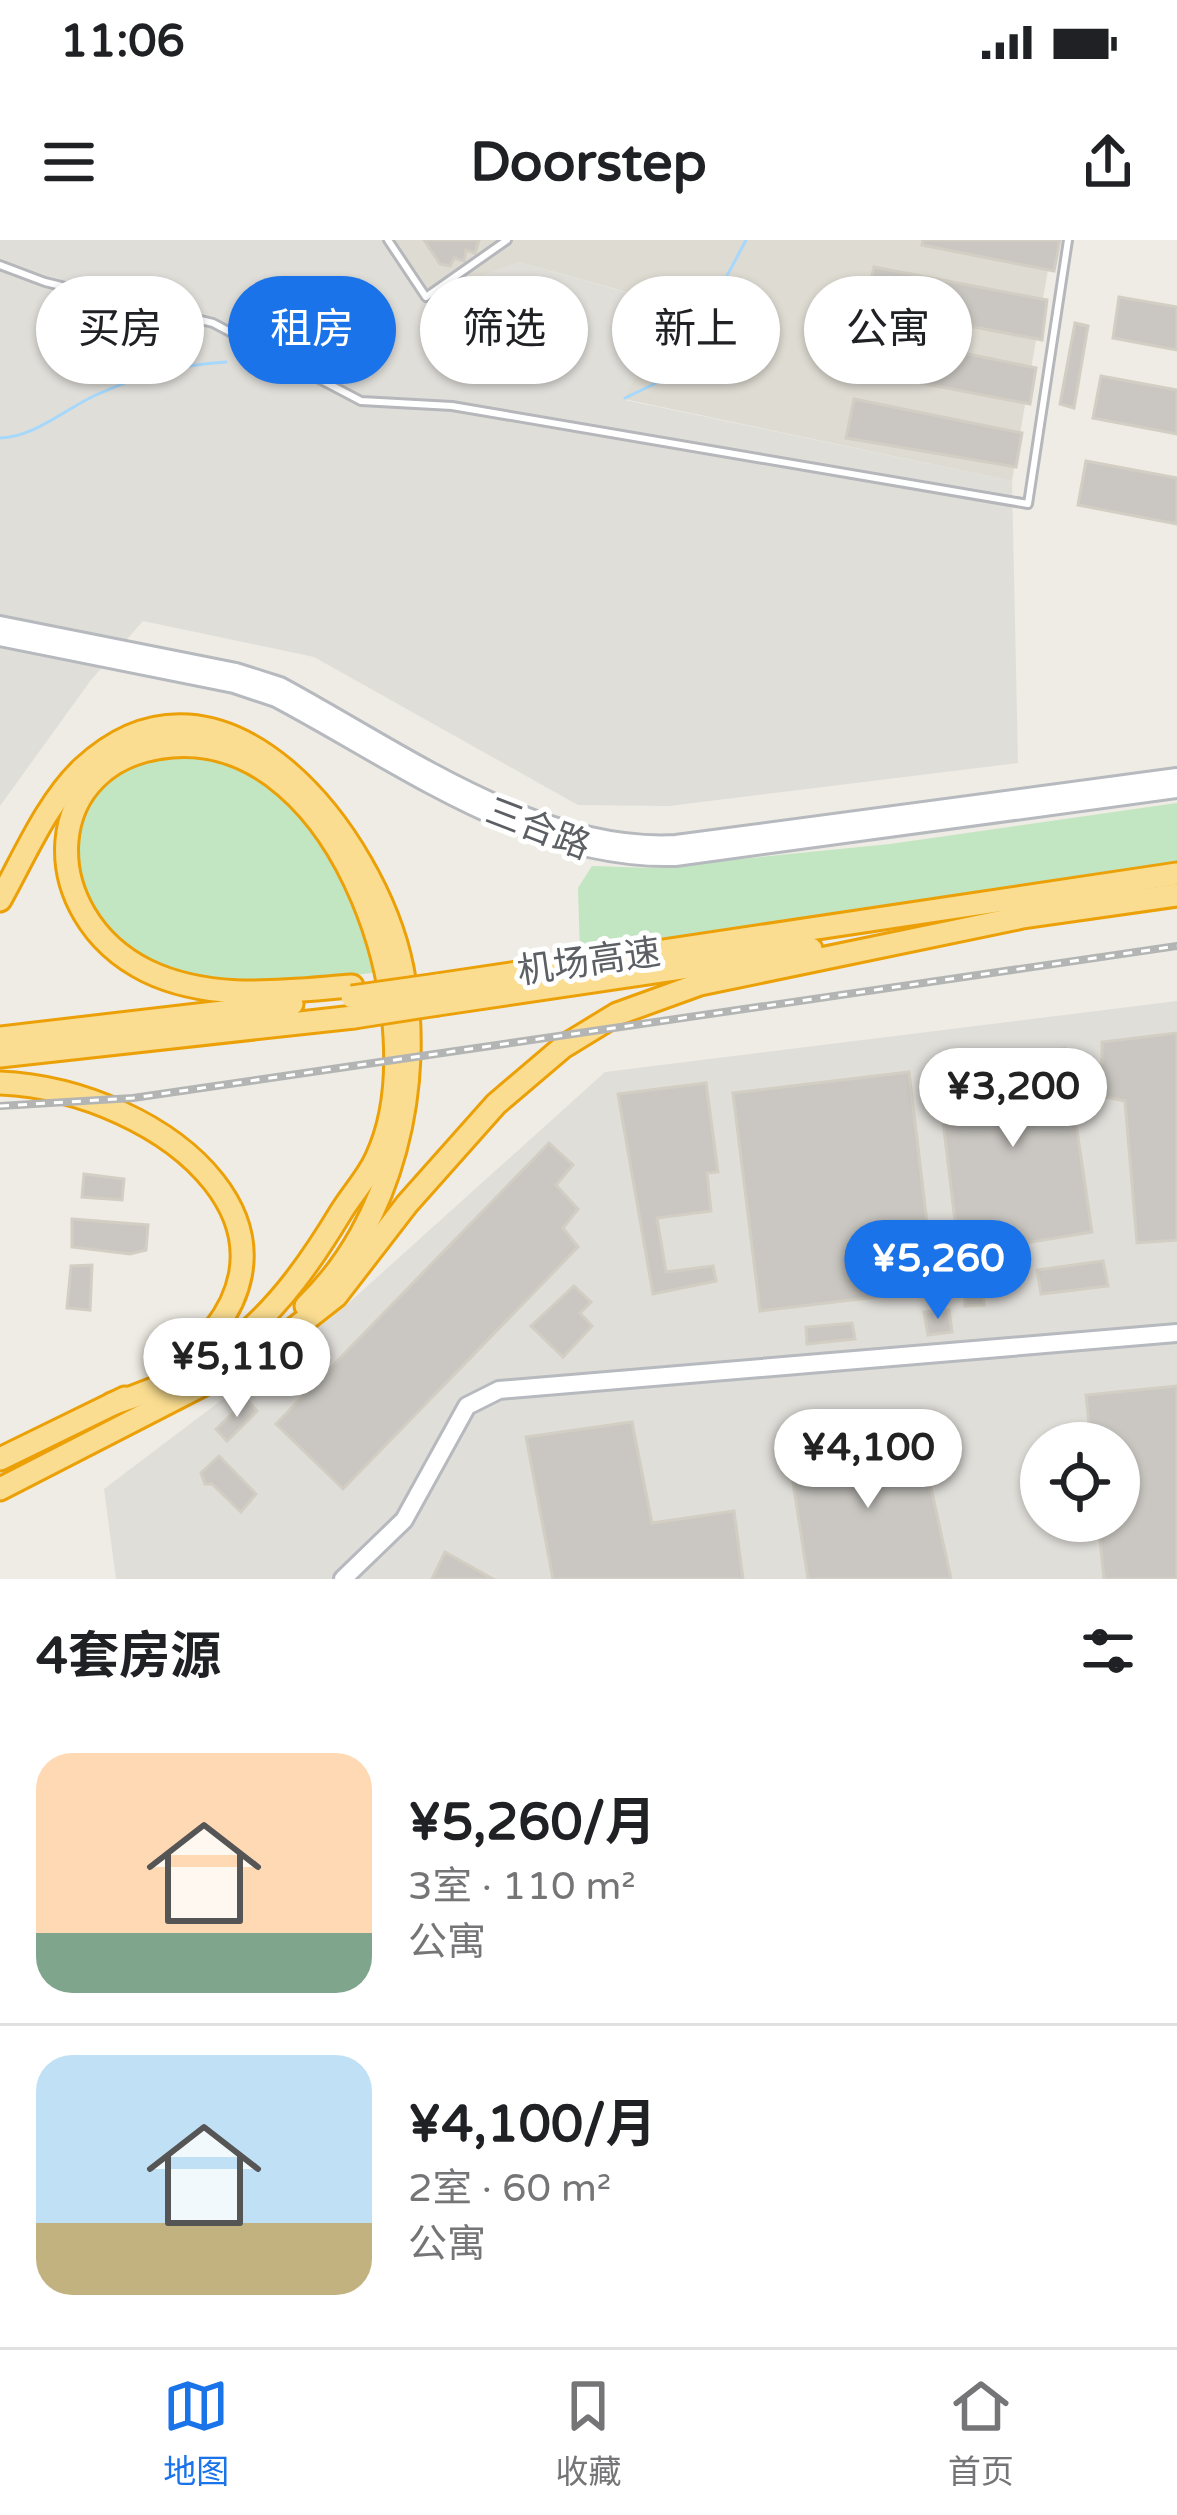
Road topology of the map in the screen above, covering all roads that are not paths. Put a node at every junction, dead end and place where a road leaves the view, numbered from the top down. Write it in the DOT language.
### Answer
graph roads {
  1 [pos="388,240"];
  2 [pos="507,240"];
  3 [pos="1068,240"];
  4 [pos="0,265"];
  5 [pos="0,625"];
  6 [pos="0,638"];
  7 [pos="1177,777"];
  8 [pos="1177,789"];
  9 [pos="1177,874"];
  10 [pos="1177,895"];
  11 [pos="0,900"];
  12 [pos="1018,918"];
  13 [pos="437,995"];
  14 [pos="353,1000"];
  15 [pos="0,1038"];
  16 [pos="0,1056"];
  17 [pos="0,1083"];
  18 [pos="1177,1334"];
  19 [pos="249,1360"];
  20 [pos="112,1404"];
  21 [pos="0,1459"];
  22 [pos="0,1489"];
  23 [pos="343,1579"];
  1 -- 2 [label="lane"];
  3 -- 4 [label="lane"];
  5 -- 7 [label="main road, 三合路"];
  6 -- 8 [label="main road, 三合路"];
  9 -- 13 [label="highway, 机场高速"];
  10 -- 12 [label="highway, 机场高速"];
  11 -- 19 [label="highway"];
  12 -- 13 [label="highway, 机场高速"];
  12 -- 19 [label="highway"];
  13 -- 14 [label="highway, 机场高速, bridge"];
  14 -- 15 [label="highway, 机场高速"];
  14 -- 16 [label="highway, 机场高速"];
  14 -- 20 [label="highway"];
  17 -- 20 [label="highway"];
  18 -- 23 [label="main road"];
  19 -- 22 [label="highway"];
  20 -- 21 [label="highway"];
}
